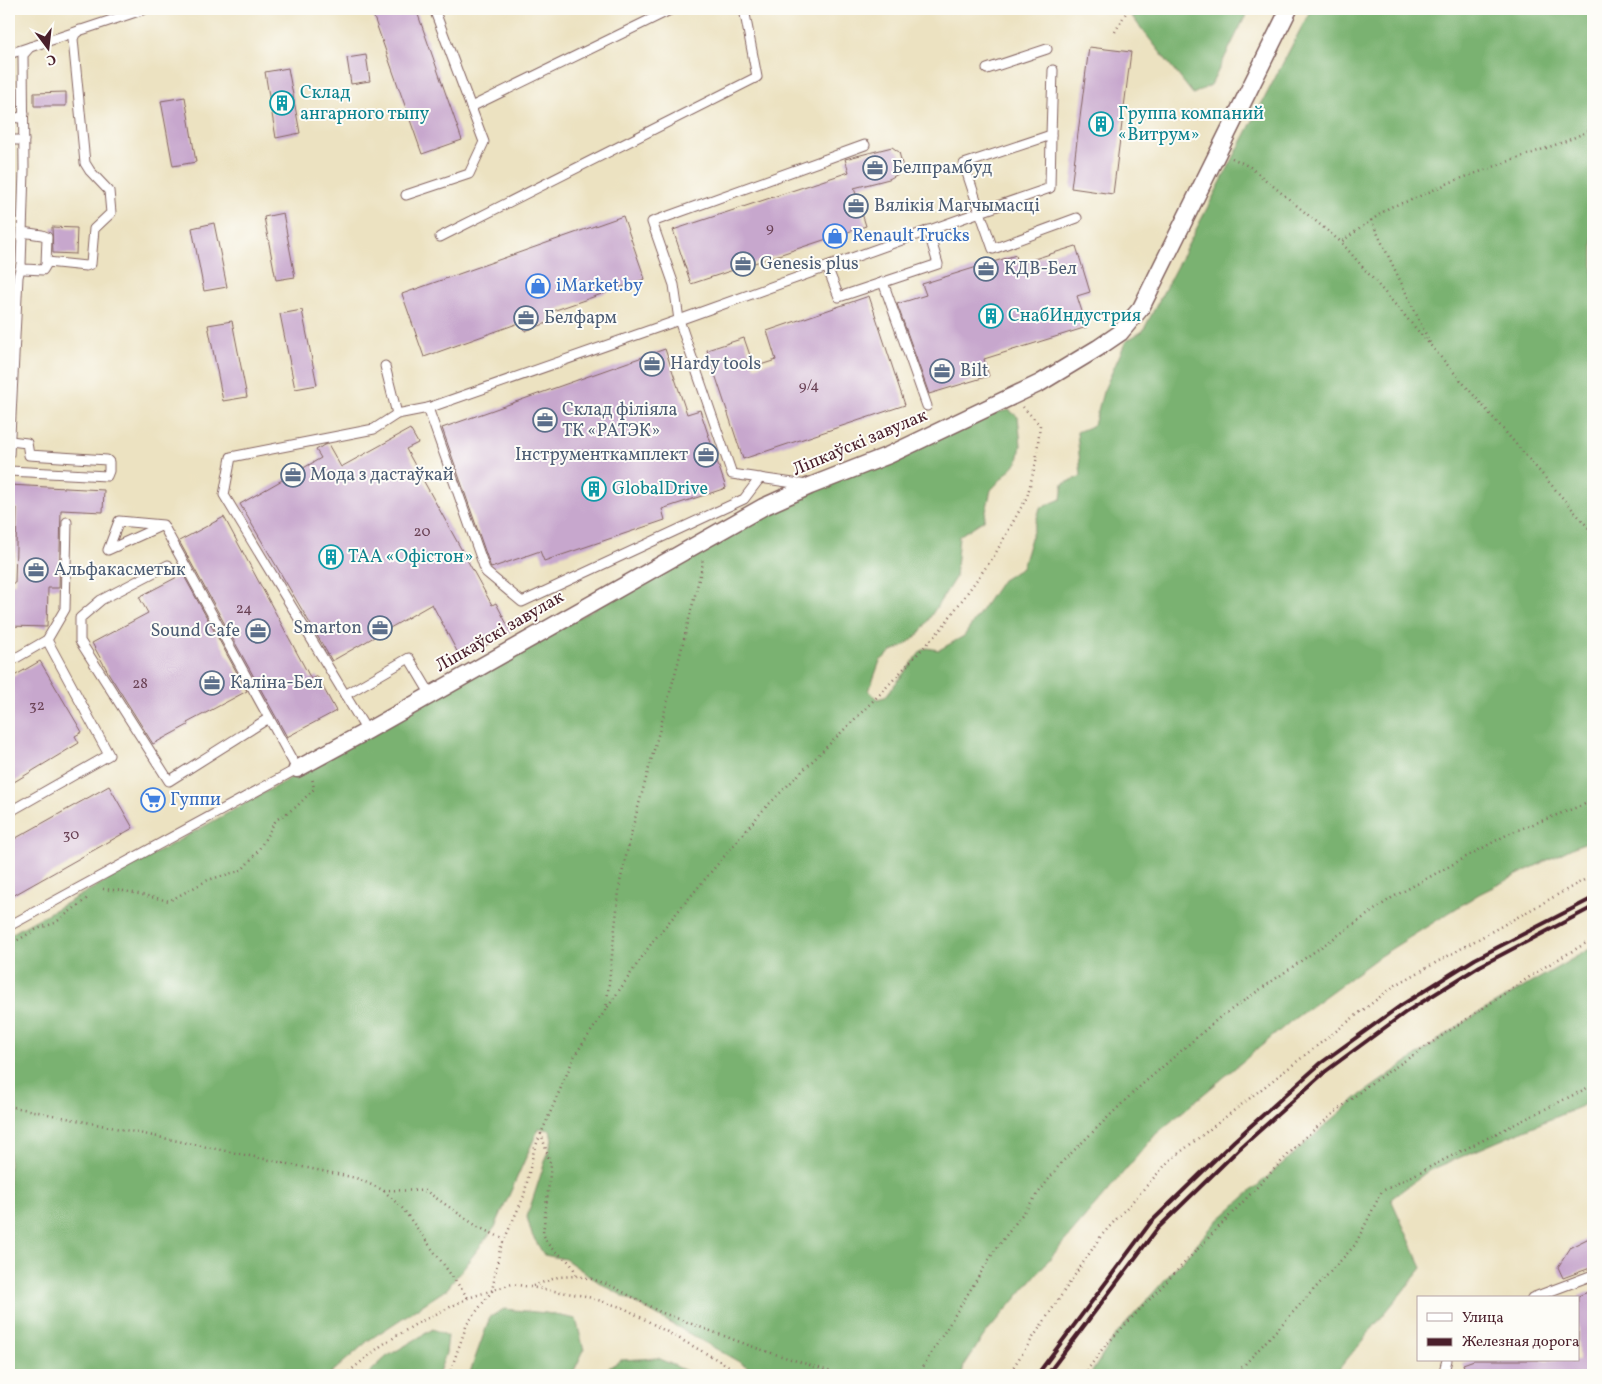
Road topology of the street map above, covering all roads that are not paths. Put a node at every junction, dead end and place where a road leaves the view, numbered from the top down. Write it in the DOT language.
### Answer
graph roads {
  1 [pos="140,9"];
  2 [pos="434,9"];
  3 [pos="672,9"];
  4 [pos="744,9"];
  5 [pos="1289,9"];
  6 [pos="80,30"];
  7 [pos="30,47"];
  8 [pos="1047,49"];
  9 [pos="9,54"];
  10 [pos="987,69"];
  11 [pos="1053,70"];
  12 [pos="471,107"];
  13 [pos="24,114"];
  14 [pos="9,117"];
  15 [pos="1051,134"];
  16 [pos="9,140"];
  17 [pos="24,140"];
  18 [pos="865,145"];
  19 [pos="406,194"];
  20 [pos="980,212"];
  21 [pos="1077,218"];
  22 [pos="928,230"];
  23 [pos="22,232"];
  24 [pos="440,237"];
  25 [pos="46,262"];
  26 [pos="21,265"];
  27 [pos="827,267"];
  28 [pos="883,282"];
  29 [pos="679,320"];
  30 [pos="385,366"];
  31 [pos="926,406"];
  32 [pos="428,408"];
  33 [pos="397,414"];
  34 [pos="10,441"];
  35 [pos="9,455"];
  36 [pos="9,471"];
  37 [pos="760,478"];
  38 [pos="810,486"];
  39 [pos="67,522"];
  40 [pos="163,525"];
  41 [pos="168,565"];
  42 [pos="47,640"];
  43 [pos="9,662"];
  44 [pos="345,695"];
  45 [pos="431,695"];
  46 [pos="269,718"];
  47 [pos="367,731"];
  48 [pos="297,769"];
  49 [pos="9,812"];
  50 [pos="9,926"];
  51 [pos="1593,1275"];
  52 [pos="1537,1296"];
  53 [pos="1446,1362"];
  54 [pos="1443,1375"];
  1 -- 6 [label="lane"];
  2 -- 12 [label="lane"];
  3 -- 12 [label="lane"];
  4 -- 24 [label="lane"];
  5 -- 38 [label="street, Ліпкаўскі завулак"];
  6 -- 7 [label="lane"];
  6 -- 25 [label="lane"];
  7 -- 9 [label="lane"];
  7 -- 13 [label="lane"];
  8 -- 10 [label="lane"];
  11 -- 15 [label="lane"];
  12 -- 19 [label="lane"];
  13 -- 14 [label="lane"];
  13 -- 17 [label="lane"];
  15 -- 20 [label="lane"];
  15 -- 20 [label="lane"];
  16 -- 17 [label="lane"];
  17 -- 23 [label="lane"];
  18 -- 29 [label="lane"];
  20 -- 21 [label="lane"];
  20 -- 22 [label="lane"];
  22 -- 27 [label="lane"];
  22 -- 28 [label="lane"];
  23 -- 25 [label="lane"];
  23 -- 26 [label="lane"];
  25 -- 26 [label="lane"];
  26 -- 34 [label="lane"];
  27 -- 28 [label="lane"];
  27 -- 29 [label="lane"];
  28 -- 31 [label="lane"];
  29 -- 32 [label="lane"];
  29 -- 37 [label="lane"];
  30 -- 33 [label="lane"];
  32 -- 33 [label="lane"];
  32 -- 37 [label="lane"];
  33 -- 44 [label="lane"];
  34 -- 35 [label="lane"];
  34 -- 36 [label="lane"];
  37 -- 38 [label="lane"];
  38 -- 45 [label="street, Ліпкаўскі завулак"];
  39 -- 42 [label="lane"];
  40 -- 40 [label="lane"];
  40 -- 46 [label="lane"];
  41 -- 46 [label="lane"];
  42 -- 43 [label="lane"];
  42 -- 49 [label="lane"];
  44 -- 45 [label="lane"];
  44 -- 47 [label="lane"];
  45 -- 47 [label="street, Ліпкаўскі завулак"];
  46 -- 48 [label="lane"];
  47 -- 48 [label="street, Ліпкаўскі завулак"];
  48 -- 50 [label="lane"];
  51 -- 52 [label="lane"];
  53 -- 54 [label="lane"];
}
